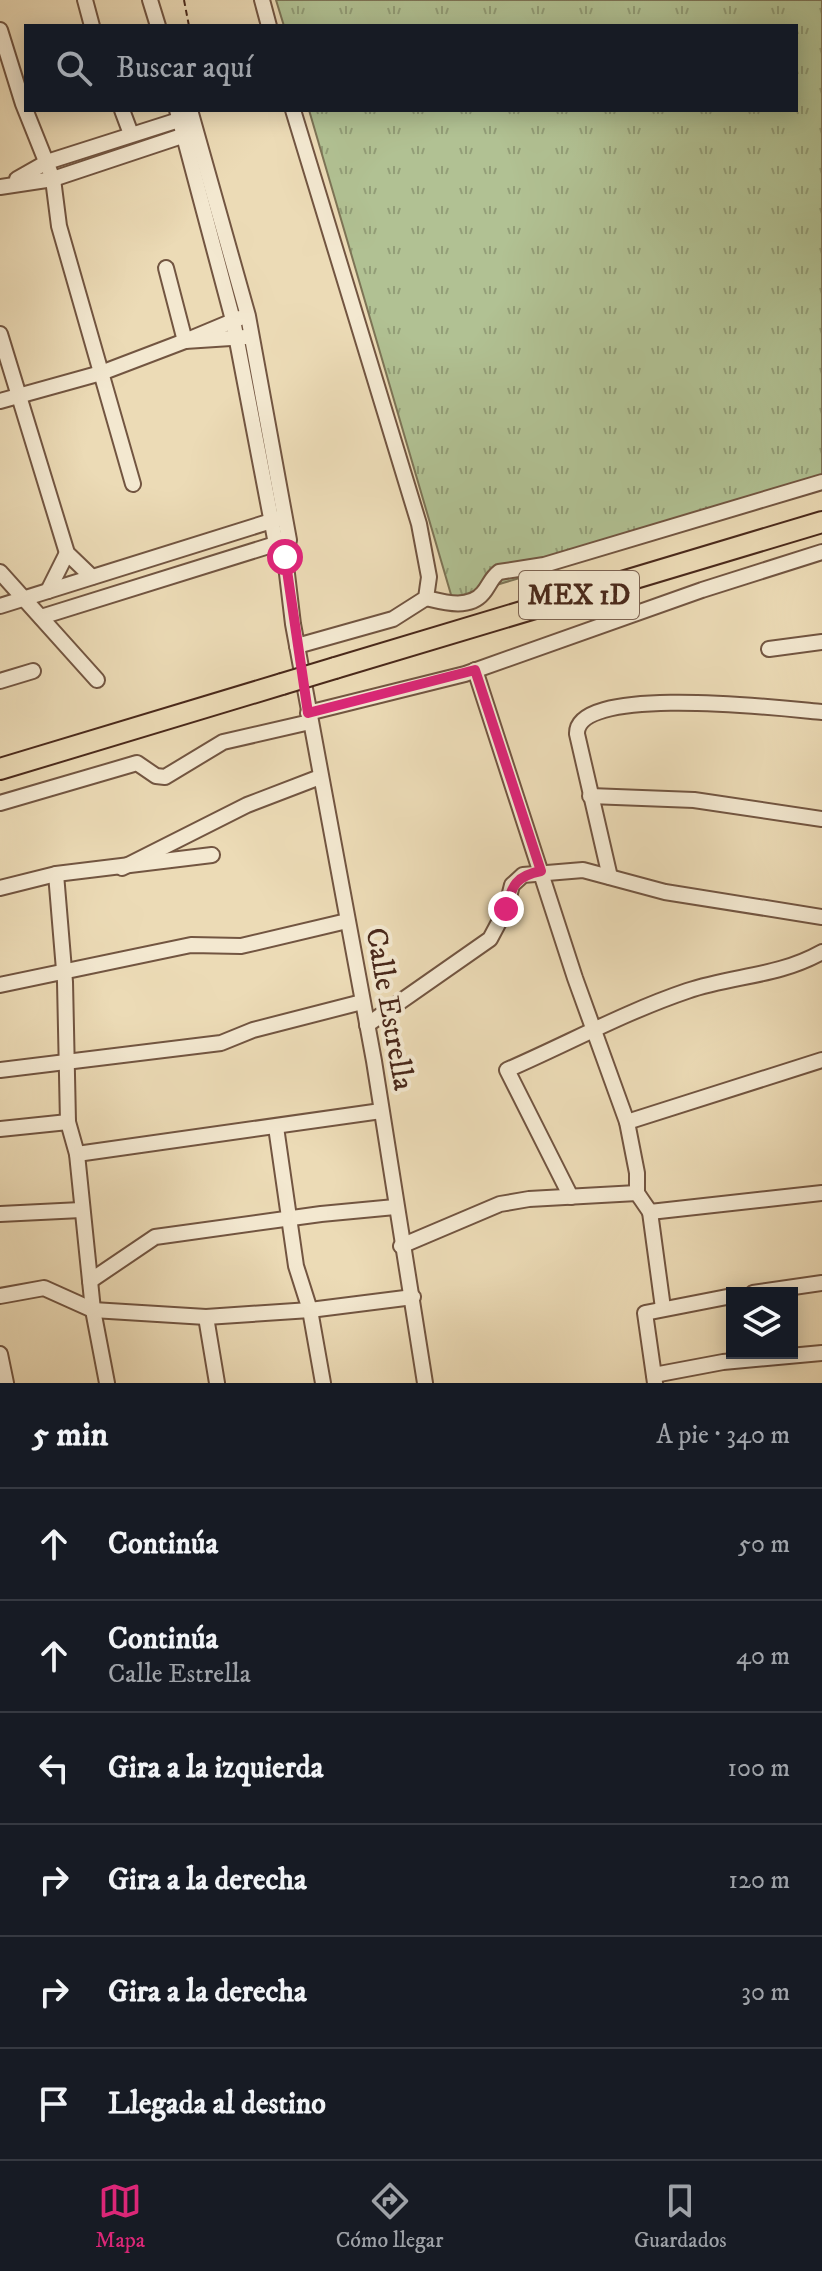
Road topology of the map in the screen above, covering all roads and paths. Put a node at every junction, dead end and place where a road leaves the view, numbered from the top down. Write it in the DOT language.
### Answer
graph roads {
  1 [pos="85,0"];
  2 [pos="150,0"];
  3 [pos="184,0"];
  4 [pos="262,0"];
  5 [pos="91,24"];
  6 [pos="157,24"];
  7 [pos="189,24"];
  8 [pos="268,24"];
  9 [pos="0,30"];
  10 [pos="24,106"];
  11 [pos="26,112"];
  12 [pos="123,112"];
  13 [pos="294,112"];
  14 [pos="184,114"];
  15 [pos="197,131"];
  16 [pos="131,134"];
  17 [pos="182,136"];
  18 [pos="47,162"];
  19 [pos="53,179"];
  20 [pos="6,184"];
  21 [pos="230,243"];
  22 [pos="215,247"];
  23 [pos="166,268"];
  24 [pos="248,316"];
  25 [pos="233,320"];
  26 [pos="0,334"];
  27 [pos="252,336"];
  28 [pos="237,339"];
  29 [pos="185,341"];
  30 [pos="101,373"];
  31 [pos="19,396"];
  32 [pos="0,401"];
  33 [pos="822,482"];
  34 [pos="133,484"];
  35 [pos="278,519"];
  36 [pos="822,522"];
  37 [pos="283,542"];
  38 [pos="822,552"];
  39 [pos="67,553"];
  40 [pos="0,572"];
  41 [pos="92,577"];
  42 [pos="48,591"];
  43 [pos="426,598"];
  44 [pos="22,599"];
  45 [pos="0,606"];
  46 [pos="41,617"];
  47 [pos="822,642"];
  48 [pos="297,646"];
  49 [pos="769,649"];
  50 [pos="475,670"];
  51 [pos="33,671"];
  52 [pos="97,680"];
  53 [pos="0,681"];
  54 [pos="822,712"];
  55 [pos="309,717"];
  56 [pos="0,769"];
  57 [pos="320,777"];
  58 [pos="590,796"];
  59 [pos="0,803"];
  60 [pos="822,819"];
  61 [pos="212,855"];
  62 [pos="122,868"];
  63 [pos="541,871"];
  64 [pos="56,874"];
  65 [pos="610,877"];
  66 [pos="0,888"];
  67 [pos="822,917"];
  68 [pos="347,921"];
  69 [pos="822,952"];
  70 [pos="63,970"];
  71 [pos="0,985"];
  72 [pos="362,1002"];
  73 [pos="367,1025"];
  74 [pos="593,1030"];
  75 [pos="68,1060"];
  76 [pos="822,1060"];
  77 [pos="0,1070"];
  78 [pos="381,1111"];
  79 [pos="68,1122"];
  80 [pos="627,1122"];
  81 [pos="276,1127"];
  82 [pos="0,1129"];
  83 [pos="77,1154"];
  84 [pos="637,1193"];
  85 [pos="822,1193"];
  86 [pos="571,1197"];
  87 [pos="395,1207"];
  88 [pos="81,1210"];
  89 [pos="650,1212"];
  90 [pos="0,1214"];
  91 [pos="290,1218"];
  92 [pos="401,1246"];
  93 [pos="90,1281"];
  94 [pos="822,1283"];
  95 [pos="794,1287"];
  96 [pos="0,1296"];
  97 [pos="413,1297"];
  98 [pos="726,1297"];
  99 [pos="663,1308"];
  100 [pos="93,1310"];
  101 [pos="310,1310"];
  102 [pos="206,1317"];
  103 [pos="822,1353"];
  104 [pos="0,1354"];
  105 [pos="655,1379"];
  106 [pos="6,1383"];
  107 [pos="107,1383"];
  108 [pos="217,1383"];
  109 [pos="323,1383"];
  110 [pos="425,1383"];
  1 -- 5 [label="street"];
  2 -- 6 [label="street"];
  3 -- 7 [label="path"];
  4 -- 8 [label="street"];
  9 -- 10 [label="street"];
  11 -- 18 [label="street"];
  12 -- 16 [label="street"];
  13 -- 43 [label="street"];
  14 -- 15 [label="street"];
  14 -- 16 [label="street"];
  14 -- 17 [label="street"];
  15 -- 17 [label="street"];
  15 -- 21 [label="street"];
  16 -- 18 [label="street"];
  17 -- 19 [label="street"];
  17 -- 22 [label="street"];
  18 -- 19 [label="street"];
  18 -- 20 [label="street"];
  19 -- 20 [label="street"];
  19 -- 30 [label="street"];
  21 -- 22 [label="street"];
  21 -- 24 [label="street"];
  22 -- 25 [label="street"];
  23 -- 29 [label="street"];
  24 -- 25 [label="street"];
  24 -- 27 [label="street"];
  25 -- 28 [label="street"];
  25 -- 29 [label="street"];
  26 -- 31 [label="street"];
  27 -- 28 [label="street"];
  27 -- 35 [label="street"];
  28 -- 29 [label="street"];
  28 -- 35 [label="street"];
  29 -- 30 [label="street"];
  30 -- 31 [label="street"];
  30 -- 34 [label="street"];
  31 -- 32 [label="street"];
  31 -- 39 [label="street"];
  33 -- 43 [label="street"];
  35 -- 37 [label="street"];
  35 -- 41 [label="street"];
  36 -- 56 [label="highway, MEX 1D, bridge"];
  37 -- 46 [label="street"];
  37 -- 48 [label="street, Calle Estrella"];
  38 -- 50 [label="street"];
  39 -- 41 [label="street"];
  39 -- 42 [label="street"];
  40 -- 44 [label="street"];
  41 -- 42 [label="street"];
  42 -- 44 [label="street"];
  43 -- 48 [label="street"];
  44 -- 45 [label="street"];
  44 -- 46 [label="street"];
  46 -- 52 [label="street"];
  47 -- 49 [label="street"];
  48 -- 55 [label="street, Calle Estrella"];
  50 -- 55 [label="street"];
  50 -- 63 [label="street"];
  51 -- 53 [label="street"];
  54 -- 58 [label="street"];
  55 -- 57 [label="street, Calle Estrella"];
  55 -- 59 [label="street"];
  57 -- 62 [label="street"];
  57 -- 68 [label="street, Calle Estrella"];
  58 -- 60 [label="street"];
  58 -- 65 [label="street"];
  61 -- 62 [label="street"];
  62 -- 64 [label="street"];
  63 -- 65 [label="street"];
  63 -- 73 [label="street"];
  63 -- 74 [label="street"];
  64 -- 66 [label="street"];
  64 -- 70 [label="street"];
  65 -- 67 [label="street"];
  68 -- 70 [label="street"];
  68 -- 72 [label="street, Calle Estrella"];
  69 -- 74 [label="street"];
  70 -- 71 [label="street"];
  70 -- 75 [label="street"];
  72 -- 73 [label="street, Calle Estrella"];
  72 -- 75 [label="street"];
  73 -- 78 [label="street, Calle Estrella"];
  74 -- 80 [label="street"];
  74 -- 86 [label="street"];
  75 -- 77 [label="street"];
  75 -- 79 [label="street"];
  76 -- 80 [label="street"];
  78 -- 81 [label="street"];
  78 -- 87 [label="street, Calle Estrella"];
  79 -- 82 [label="street"];
  79 -- 83 [label="street"];
  80 -- 84 [label="street"];
  81 -- 83 [label="street"];
  81 -- 91 [label="street"];
  83 -- 88 [label="street"];
  84 -- 86 [label="street"];
  84 -- 89 [label="street"];
  85 -- 89 [label="street"];
  86 -- 92 [label="street"];
  87 -- 91 [label="street"];
  87 -- 92 [label="street, Calle Estrella"];
  88 -- 90 [label="street"];
  88 -- 93 [label="street"];
  89 -- 99 [label="street"];
  91 -- 93 [label="street"];
  91 -- 101 [label="street"];
  92 -- 97 [label="street, Calle Estrella"];
  93 -- 100 [label="street"];
  94 -- 95 [label="street"];
  96 -- 100 [label="street"];
  97 -- 101 [label="street"];
  97 -- 110 [label="street, Calle Estrella"];
  98 -- 99 [label="street"];
  99 -- 105 [label="street"];
  100 -- 102 [label="street"];
  100 -- 107 [label="street"];
  101 -- 102 [label="street"];
  101 -- 109 [label="street"];
  102 -- 108 [label="street"];
  103 -- 105 [label="street"];
  104 -- 106 [label="street"];
}
